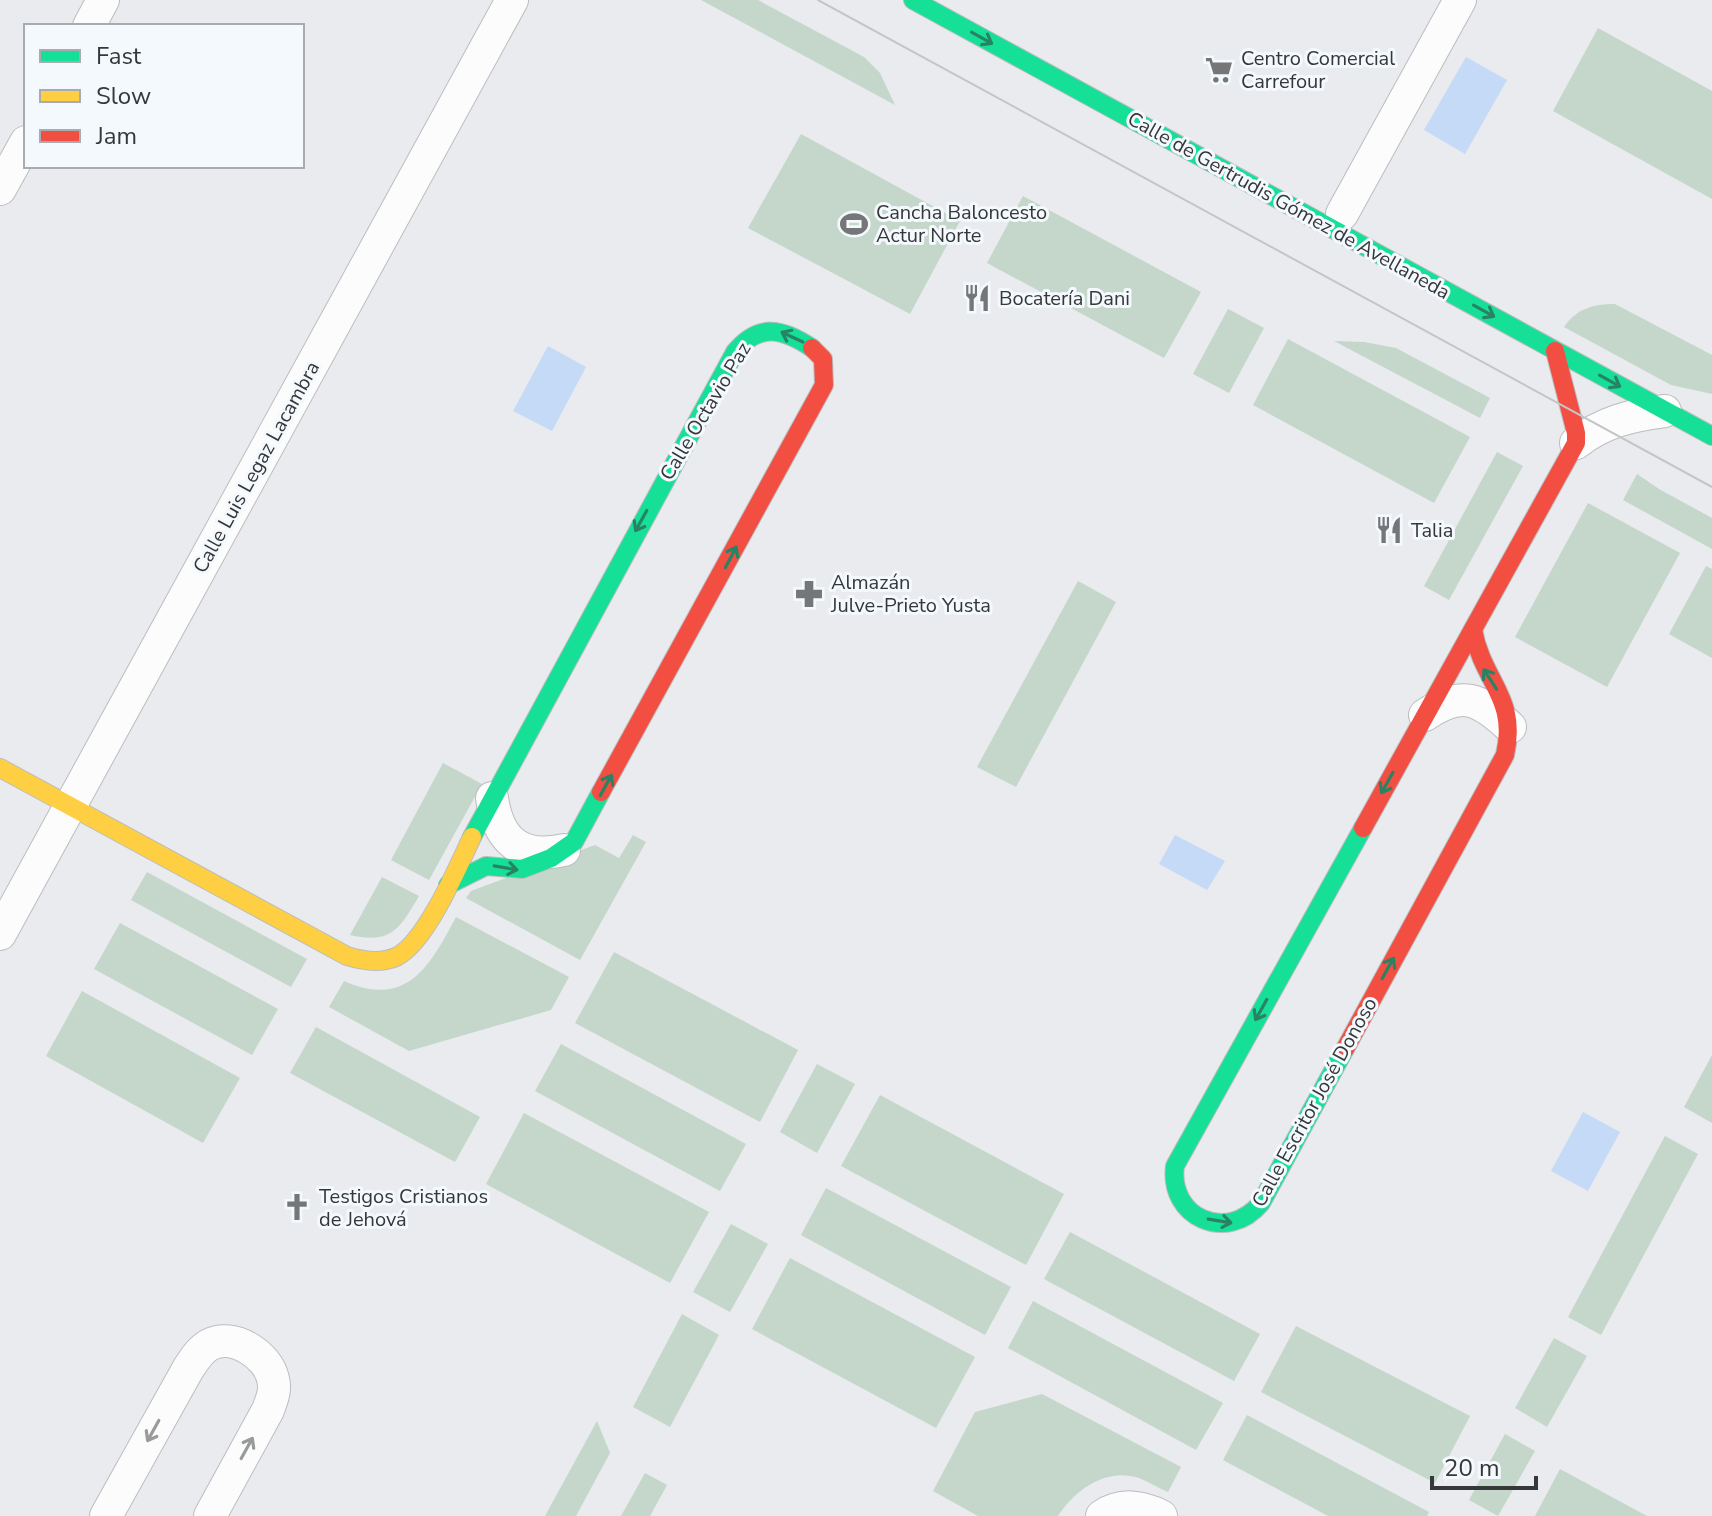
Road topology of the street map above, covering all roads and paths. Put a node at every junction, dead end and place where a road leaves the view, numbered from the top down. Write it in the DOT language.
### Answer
graph roads {
  1 [pos="103,0"];
  2 [pos="512,0"];
  3 [pos="913,0"];
  4 [pos="1460,0"];
  5 [pos="90,24"];
  6 [pos="24,146"];
  7 [pos="0,189"];
  8 [pos="1342,214"];
  9 [pos="1555,351"];
  10 [pos="1665,411"];
  11 [pos="1712,414"];
  12 [pos="1712,436"];
  13 [pos="1576,443"];
  14 [pos="1473,630"];
  15 [pos="1425,715"];
  16 [pos="1510,727"];
  17 [pos="0,768"];
  18 [pos="492,798"];
  19 [pos="69,806"];
  20 [pos="564,850"];
  21 [pos="448,885"];
  22 [pos="0,934"];
  23 [pos="106,1516"];
  24 [pos="210,1516"];
  25 [pos="1102,1516"];
  26 [pos="1161,1516"];
  1 -- 5 [label="street"];
  2 -- 19 [label="street, Calle Luis Legaz Lacambra"];
  3 -- 9 [label="street, Calle de Gertrudis Gómez de Avellaneda, one-way"];
  4 -- 8 [label="street"];
  6 -- 7 [label="street"];
  9 -- 10 [label="street, Calle de Gertrudis Gómez de Avellaneda, one-way"];
  9 -- 13 [label="street"];
  10 -- 11 [label="street, Calle de Gertrudis Gómez de Avellaneda"];
  10 -- 12 [label="street, Calle de Gertrudis Gómez de Avellaneda"];
  10 -- 13 [label="street, Calle de Gertrudis Gómez de Avellaneda"];
  13 -- 14 [label="street, Calle Escritor José Donoso"];
  14 -- 15 [label="street, Calle Escritor José Donoso"];
  16 -- 14 [label="street, one-way"];
  15 -- 16 [label="street"];
  15 -- 16 [label="street, Calle Escritor José Donoso, one-way"];
  17 -- 19 [label="street"];
  18 -- 20 [label="street"];
  20 -- 18 [label="street, Calle Octavio Paz, one-way"];
  18 -- 21 [label="street, Calle Octavio Paz"];
  19 -- 21 [label="street"];
  19 -- 22 [label="street, Calle Luis Legaz Lacambra"];
  21 -- 20 [label="street, Calle Octavio Paz, one-way"];
  24 -- 23 [label="street, one-way"];
  25 -- 26 [label="street"];
}
